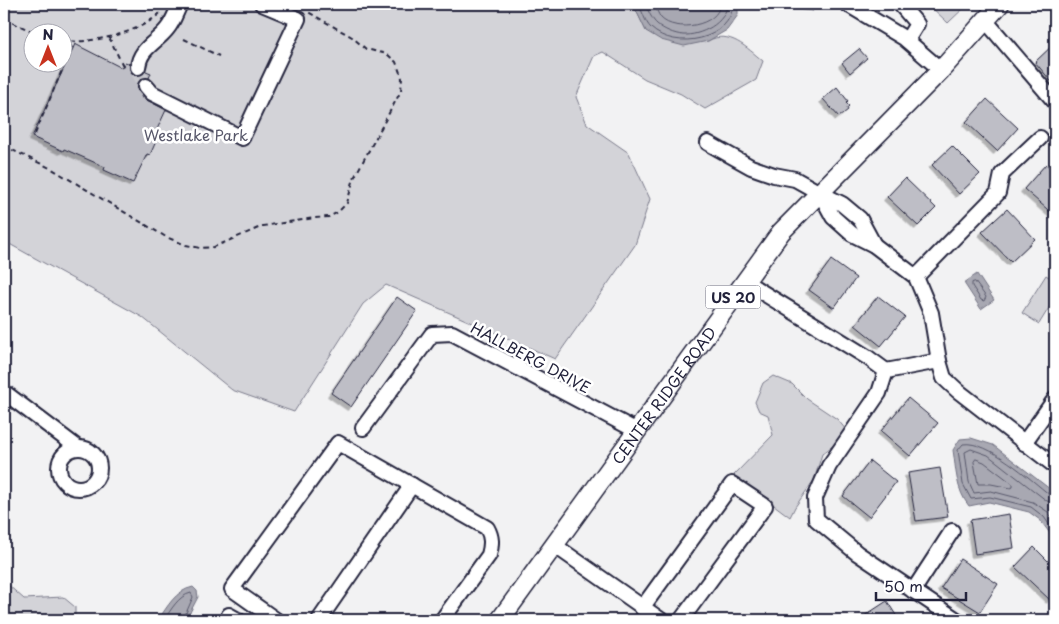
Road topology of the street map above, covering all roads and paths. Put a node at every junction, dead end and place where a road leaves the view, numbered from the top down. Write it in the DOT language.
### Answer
graph roads {
  1 [pos="180,4"];
  2 [pos="262,4"];
  3 [pos="847,4"];
  4 [pos="900,4"];
  5 [pos="1000,4"];
  6 [pos="163,10"];
  7 [pos="308,11"];
  8 [pos="4,19"];
  9 [pos="985,20"];
  10 [pos="22,27"];
  11 [pos="109,37"];
  12 [pos="184,39"];
  13 [pos="906,40"];
  14 [pos="74,42"];
  15 [pos="219,56"];
  16 [pos="131,68"];
  17 [pos="941,70"];
  18 [pos="146,86"];
  19 [pos="1055,102"];
  20 [pos="35,134"];
  21 [pos="1040,138"];
  22 [pos="708,143"];
  23 [pos="4,146"];
  24 [pos="820,193"];
  25 [pos="916,277"];
  26 [pos="744,281"];
  27 [pos="939,361"];
  28 [pos="886,372"];
  29 [pos="4,392"];
  30 [pos="1055,399"];
  31 [pos="363,428"];
  32 [pos="637,431"];
  33 [pos="1024,443"];
  34 [pos="78,448"];
  35 [pos="1055,466"];
  36 [pos="412,485"];
  37 [pos="952,531"];
  38 [pos="554,545"];
  39 [pos="913,591"];
  40 [pos="642,608"];
  41 [pos="276,620"];
  42 [pos="319,620"];
  43 [pos="442,620"];
  44 [pos="500,620"];
  45 [pos="661,620"];
  46 [pos="681,620"];
  47 [pos="957,620"];
  1 -- 16 [label="street"];
  2 -- 18 [label="street"];
  3 -- 13 [label="street"];
  4 -- 13 [label="street"];
  5 -- 9 [label="main road, CENTER RIDGE ROAD / US 20"];
  6 -- 11 [label="path"];
  7 -- 23 [label="path"];
  8 -- 10 [label="path"];
  9 -- 17 [label="main road, CENTER RIDGE ROAD / US 20"];
  9 -- 19 [label="street"];
  11 -- 14 [label="path"];
  11 -- 16 [label="path"];
  12 -- 15 [label="path"];
  13 -- 17 [label="street"];
  14 -- 20 [label="path"];
  17 -- 24 [label="main road, CENTER RIDGE ROAD / US 20"];
  21 -- 25 [label="street"];
  22 -- 24 [label="street"];
  24 -- 25 [label="street"];
  24 -- 26 [label="main road, CENTER RIDGE ROAD / US 20"];
  25 -- 27 [label="street"];
  26 -- 28 [label="street"];
  26 -- 32 [label="main road, CENTER RIDGE ROAD / US 20"];
  27 -- 28 [label="street"];
  27 -- 33 [label="street"];
  28 -- 39 [label="street"];
  29 -- 34 [label="street"];
  30 -- 33 [label="street"];
  31 -- 32 [label="street, HALLBERG DRIVE"];
  32 -- 38 [label="main road, CENTER RIDGE ROAD / US 20"];
  33 -- 35 [label="street"];
  36 -- 41 [label="street"];
  36 -- 42 [label="street"];
  36 -- 43 [label="street"];
  37 -- 39 [label="street"];
  38 -- 40 [label="street"];
  38 -- 44 [label="main road, CENTER RIDGE ROAD / US 20"];
  39 -- 47 [label="street"];
  40 -- 45 [label="street"];
  40 -- 46 [label="street"];
}
